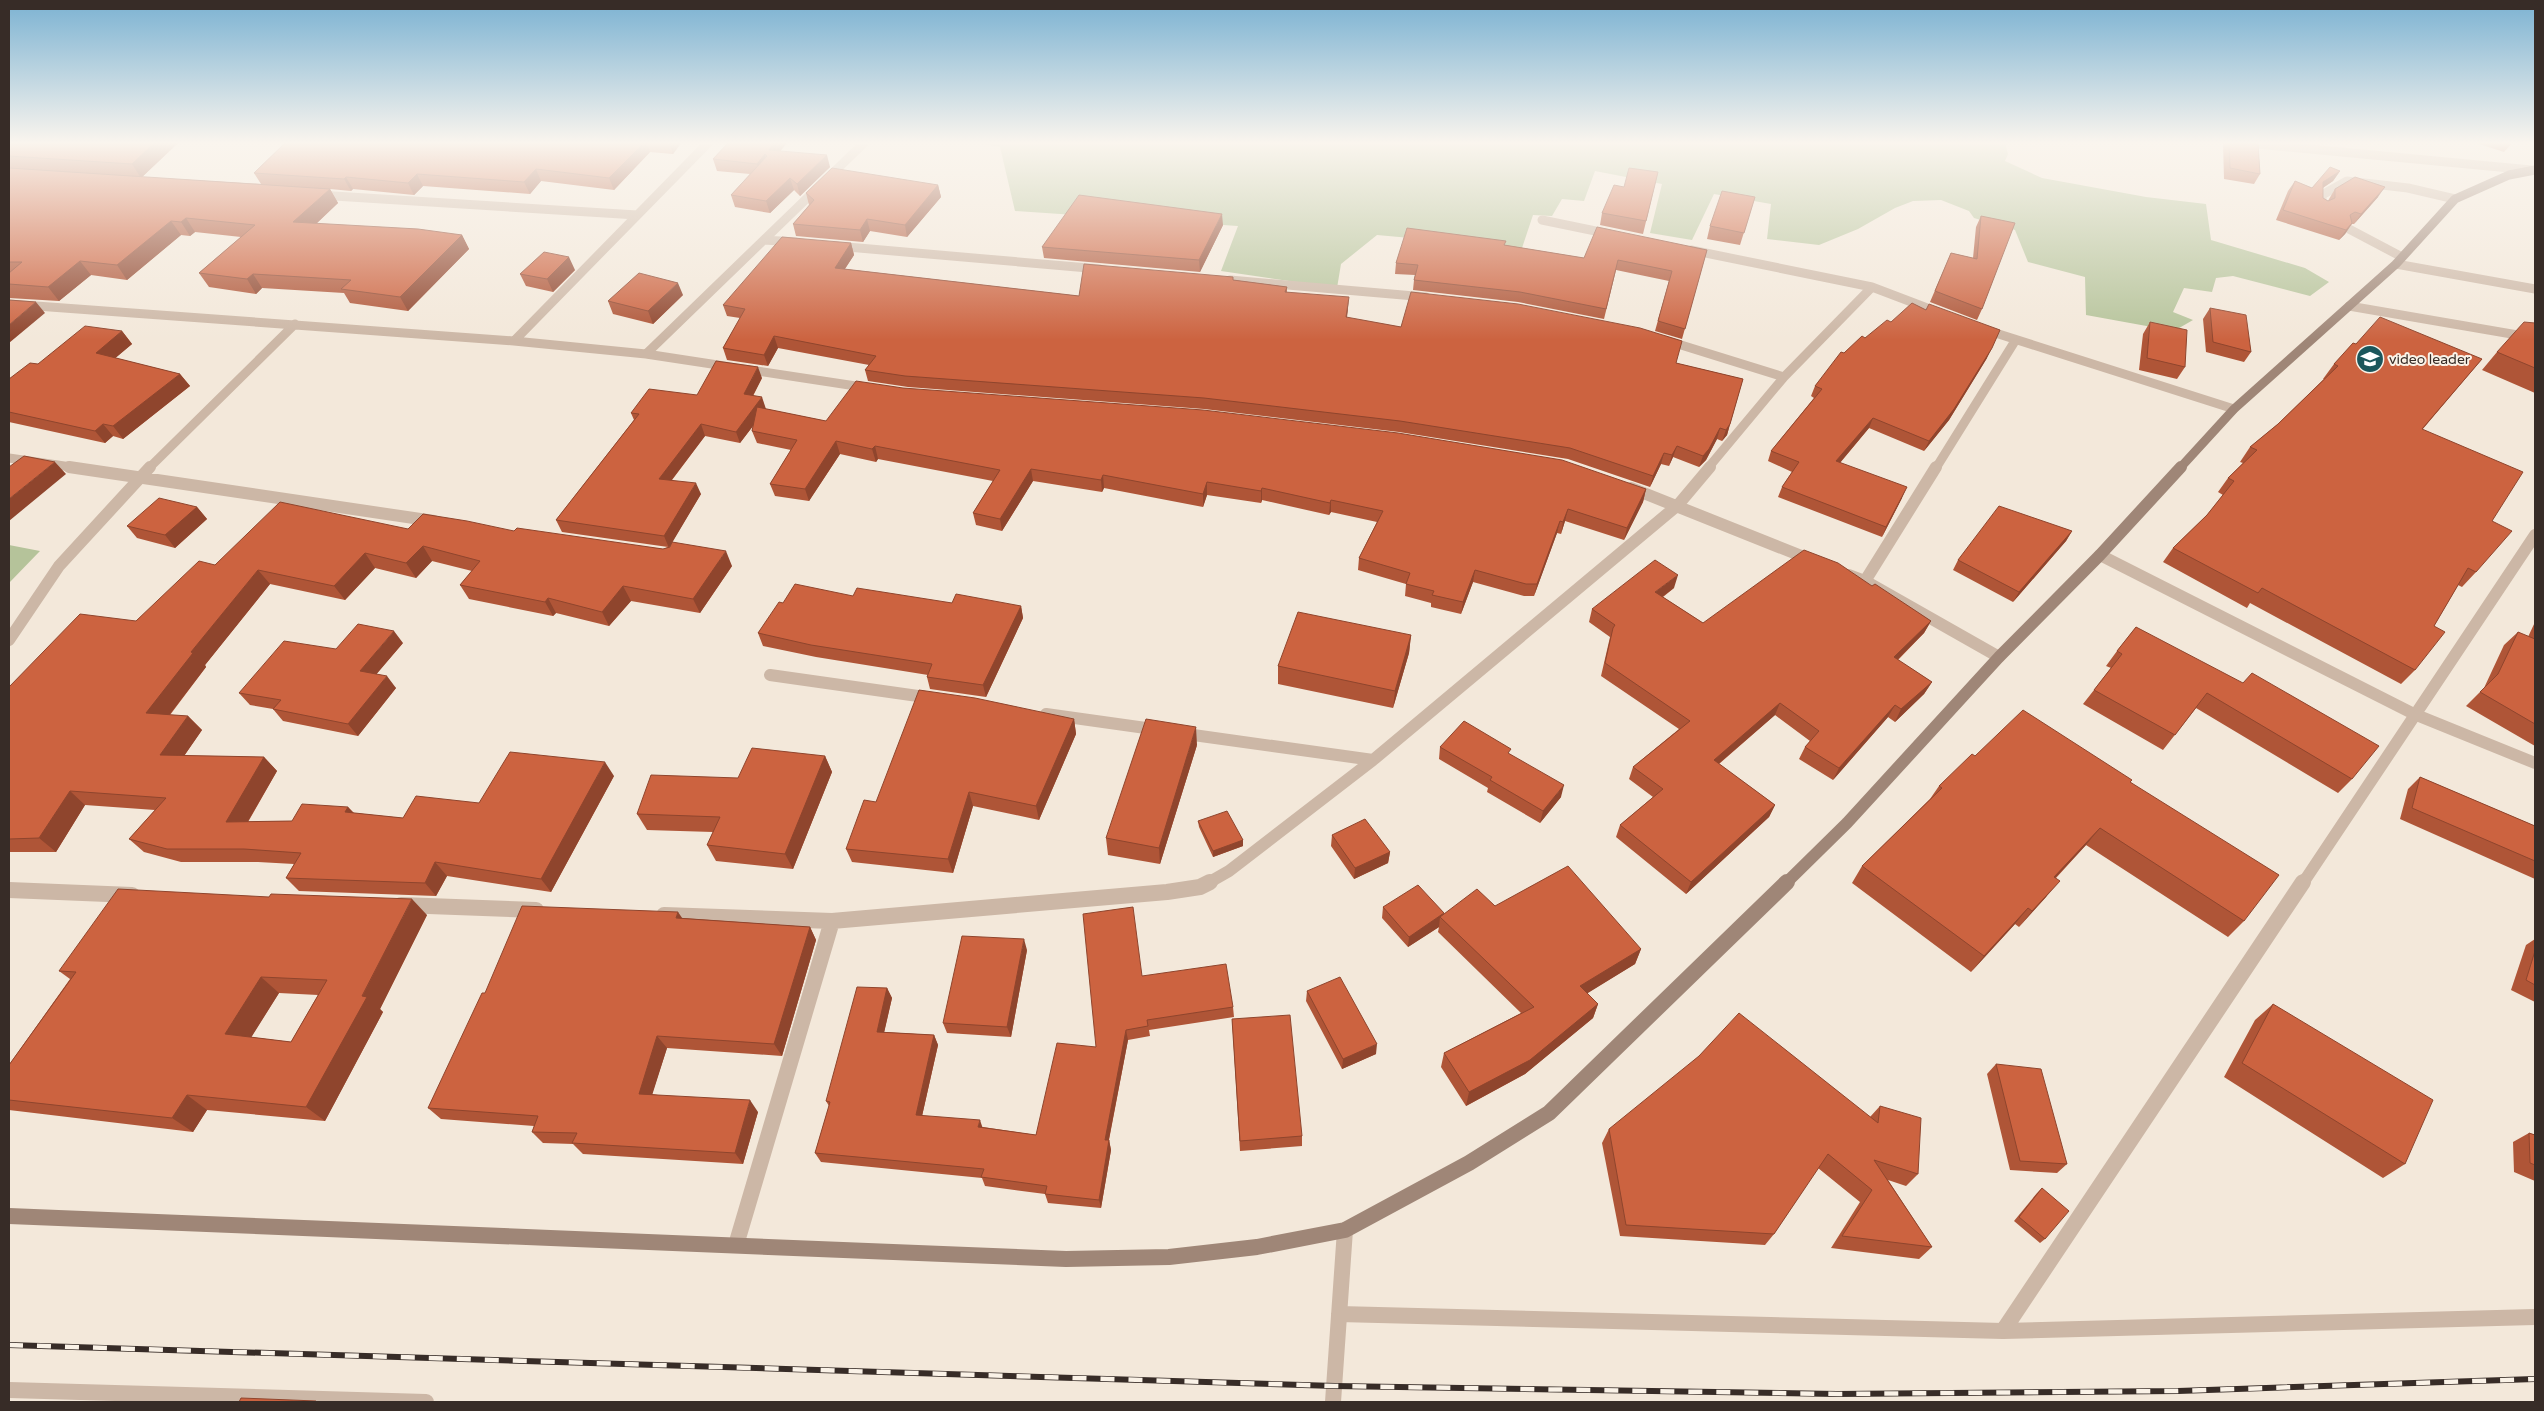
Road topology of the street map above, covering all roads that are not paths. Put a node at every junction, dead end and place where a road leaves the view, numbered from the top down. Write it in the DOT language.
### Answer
graph roads {
  1 [pos="536,209"];
  2 [pos="643,209"];
  3 [pos="796,209"];
  4 [pos="2447,209"];
  5 [pos="637,215"];
  6 [pos="1542,220"];
  7 [pos="2349,229"];
  8 [pos="1620,236"];
  9 [pos="764,240"];
  10 [pos="803,243"];
  11 [pos="823,245"];
  12 [pos="1678,248"];
  13 [pos="2399,261"];
  14 [pos="1110,270"];
  15 [pos="1219,279"];
  16 [pos="1872,287"];
  17 [pos="2535,289"];
  18 [pos="1433,298"];
  19 [pos="9,304"];
  20 [pos="2349,306"];
  21 [pos="1952,317"];
  22 [pos="295,324"];
  23 [pos="1970,324"];
  24 [pos="1657,338"];
  25 [pos="2535,338"];
  26 [pos="514,341"];
  27 [pos="2015,341"];
  28 [pos="646,354"];
  29 [pos="1784,377"];
  30 [pos="878,390"];
  31 [pos="2234,409"];
  32 [pos="9,458"];
  33 [pos="139,478"];
  34 [pos="1622,485"];
  35 [pos="1678,505"];
  36 [pos="445,523"];
  37 [pos="2535,535"];
  38 [pos="2100,555"];
  39 [pos="1865,581"];
  40 [pos="9,640"];
  41 [pos="1999,657"];
  42 [pos="770,676"];
  43 [pos="948,700"];
  44 [pos="1037,713"];
  45 [pos="2414,714"];
  46 [pos="1372,760"];
  47 [pos="2535,763"];
  48 [pos="9,890"];
  49 [pos="148,896"];
  50 [pos="386,904"];
  51 [pos="554,911"];
  52 [pos="654,914"];
  53 [pos="832,921"];
  54 [pos="9,1216"];
  55 [pos="1345,1230"];
  56 [pos="736,1245"];
  57 [pos="1339,1314"];
  58 [pos="2535,1317"];
  59 [pos="2003,1331"];
  60 [pos="9,1390"];
  61 [pos="426,1402"];
  62 [pos="1333,1402"];
  1 -- 5 [label="street"];
  2 -- 5 [label="street"];
  3 -- 9 [label="street"];
  4 -- 13 [label="main road"];
  5 -- 26 [label="street"];
  6 -- 8 [label="street"];
  7 -- 13 [label="street"];
  9 -- 10 [label="street"];
  9 -- 28 [label="street"];
  11 -- 14 [label="street"];
  12 -- 16 [label="street"];
  13 -- 17 [label="street"];
  13 -- 20 [label="main road"];
  15 -- 18 [label="street"];
  16 -- 21 [label="street"];
  16 -- 29 [label="street"];
  19 -- 22 [label="street"];
  20 -- 25 [label="street"];
  20 -- 31 [label="main road"];
  22 -- 26 [label="street"];
  22 -- 33 [label="street"];
  23 -- 27 [label="street"];
  24 -- 29 [label="street"];
  26 -- 28 [label="street"];
  27 -- 31 [label="street"];
  27 -- 39 [label="street"];
  28 -- 30 [label="street"];
  29 -- 35 [label="street"];
  31 -- 38 [label="main road"];
  32 -- 33 [label="street"];
  33 -- 36 [label="street"];
  33 -- 40 [label="street"];
  34 -- 35 [label="street"];
  35 -- 39 [label="street"];
  35 -- 46 [label="street"];
  37 -- 45 [label="street"];
  38 -- 41 [label="main road"];
  38 -- 45 [label="street"];
  39 -- 41 [label="street"];
  41 -- 55 [label="main road"];
  42 -- 43 [label="street"];
  44 -- 46 [label="street"];
  45 -- 47 [label="street"];
  45 -- 59 [label="street"];
  46 -- 53 [label="street"];
  48 -- 49 [label="street"];
  50 -- 51 [label="street"];
  52 -- 53 [label="street"];
  53 -- 56 [label="street"];
  54 -- 56 [label="main road"];
  55 -- 56 [label="main road"];
  55 -- 57 [label="street"];
  57 -- 59 [label="street"];
  57 -- 62 [label="street"];
  58 -- 59 [label="street"];
  60 -- 61 [label="street"];
}
